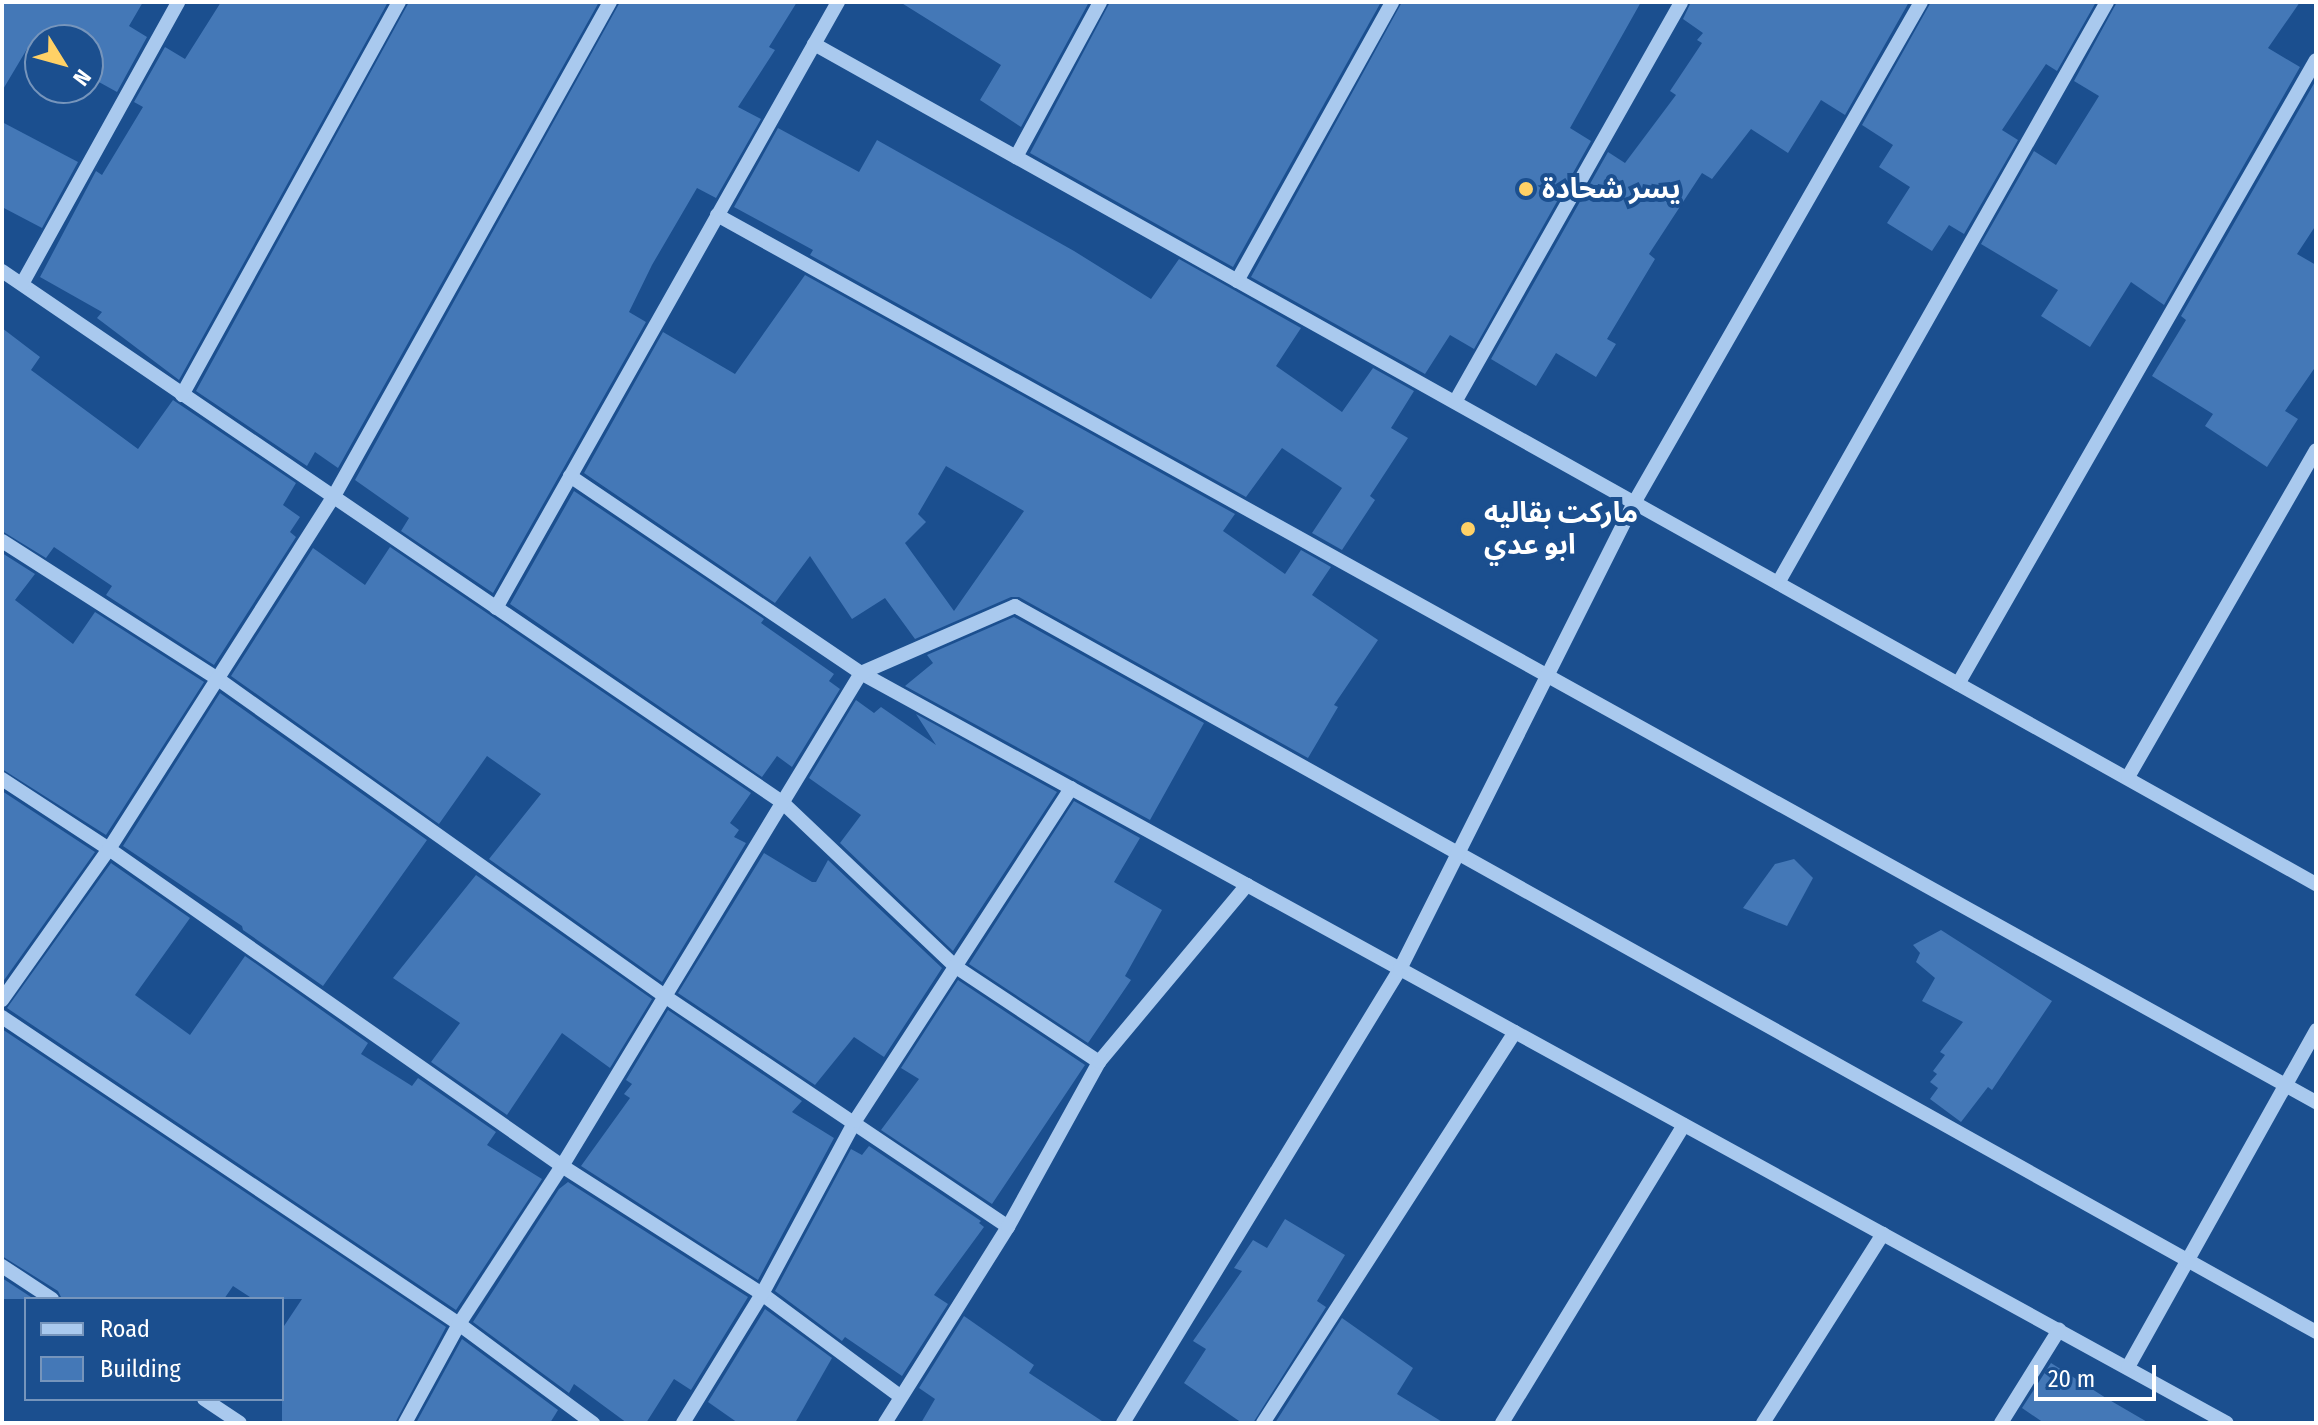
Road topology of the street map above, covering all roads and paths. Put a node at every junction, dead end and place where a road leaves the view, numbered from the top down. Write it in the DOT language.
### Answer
graph roads {
  1 [pos="178,2"];
  2 [pos="399,2"];
  3 [pos="610,2"];
  4 [pos="838,2"];
  5 [pos="1100,2"];
  6 [pos="1392,2"];
  7 [pos="1681,2"];
  8 [pos="1921,2"];
  9 [pos="2107,2"];
  10 [pos="814,44"];
  11 [pos="2316,60"];
  12 [pos="1016,157"];
  13 [pos="717,215"];
  14 [pos="2,271"];
  15 [pos="1237,281"];
  16 [pos="22,284"];
  17 [pos="182,395"];
  18 [pos="1455,402"];
  19 [pos="2316,450"];
  20 [pos="570,476"];
  21 [pos="334,496"];
  22 [pos="1634,503"];
  23 [pos="2,541"];
  24 [pos="1778,583"];
  25 [pos="496,608"];
  26 [pos="861,673"];
  27 [pos="1550,677"];
  28 [pos="218,679"];
  29 [pos="1958,684"];
  30 [pos="2128,777"];
  31 [pos="2,779"];
  32 [pos="1071,788"];
  33 [pos="782,802"];
  34 [pos="109,849"];
  35 [pos="1456,852"];
  36 [pos="2314,877"];
  37 [pos="1247,885"];
  38 [pos="956,967"];
  39 [pos="1400,969"];
  40 [pos="666,997"];
  41 [pos="2,1000"];
  42 [pos="2,1017"];
  43 [pos="2316,1030"];
  44 [pos="1515,1032"];
  45 [pos="1099,1062"];
  46 [pos="2284,1083"];
  47 [pos="2316,1102"];
  48 [pos="855,1121"];
  49 [pos="1684,1125"];
  50 [pos="562,1166"];
  51 [pos="1008,1227"];
  52 [pos="1883,1234"];
  53 [pos="2188,1259"];
  54 [pos="2,1266"];
  55 [pos="762,1294"];
  56 [pos="49,1297"];
  57 [pos="459,1324"];
  58 [pos="2059,1330"];
  59 [pos="2316,1332"];
  60 [pos="2128,1367"];
  61 [pos="900,1396"];
  62 [pos="207,1401"];
  63 [pos="2221,1421"];
  64 [pos="240,1423"];
  65 [pos="405,1423"];
  66 [pos="593,1423"];
  67 [pos="683,1423"];
  68 [pos="885,1423"];
  69 [pos="1123,1423"];
  70 [pos="1263,1423"];
  71 [pos="1502,1423"];
  72 [pos="1763,1423"];
  73 [pos="2001,1423"];
  1 -- 16 [label="street"];
  2 -- 17 [label="street"];
  3 -- 21 [label="street"];
  4 -- 10 [label="street"];
  5 -- 12 [label="street"];
  6 -- 15 [label="street"];
  7 -- 18 [label="street"];
  8 -- 22 [label="street"];
  9 -- 24 [label="street"];
  10 -- 12 [label="street"];
  10 -- 13 [label="street"];
  11 -- 29 [label="street"];
  12 -- 15 [label="street"];
  13 -- 20 [label="street"];
  13 -- 27 [label="street"];
  14 -- 16 [label="street"];
  15 -- 18 [label="street"];
  16 -- 17 [label="street"];
  17 -- 21 [label="street"];
  18 -- 22 [label="street"];
  19 -- 30 [label="street"];
  20 -- 25 [label="street"];
  20 -- 26 [label="street"];
  21 -- 25 [label="street"];
  21 -- 28 [label="street"];
  22 -- 24 [label="street"];
  22 -- 27 [label="street"];
  23 -- 28 [label="street"];
  24 -- 29 [label="street"];
  25 -- 33 [label="street"];
  26 -- 32 [label="street"];
  26 -- 33 [label="street"];
  26 -- 35 [label="street"];
  27 -- 35 [label="street"];
  27 -- 46 [label="street"];
  28 -- 34 [label="street"];
  28 -- 40 [label="street"];
  29 -- 30 [label="street"];
  30 -- 36 [label="street"];
  31 -- 34 [label="street"];
  32 -- 37 [label="street"];
  32 -- 38 [label="street"];
  33 -- 38 [label="street"];
  33 -- 40 [label="street"];
  34 -- 41 [label="street"];
  34 -- 50 [label="street"];
  35 -- 39 [label="street"];
  35 -- 53 [label="street"];
  37 -- 39 [label="street"];
  37 -- 45 [label="street"];
  38 -- 45 [label="street"];
  38 -- 48 [label="street"];
  39 -- 44 [label="street"];
  39 -- 69 [label="street"];
  40 -- 48 [label="street"];
  40 -- 50 [label="street"];
  42 -- 57 [label="street"];
  43 -- 46 [label="street"];
  44 -- 49 [label="street"];
  44 -- 70 [label="street"];
  45 -- 51 [label="street"];
  46 -- 47 [label="street"];
  46 -- 53 [label="street"];
  48 -- 51 [label="street"];
  48 -- 55 [label="street"];
  49 -- 52 [label="street"];
  49 -- 71 [label="street"];
  50 -- 55 [label="street"];
  50 -- 57 [label="street"];
  51 -- 61 [label="street"];
  52 -- 58 [label="street"];
  52 -- 72 [label="street"];
  53 -- 59 [label="street"];
  53 -- 60 [label="street"];
  54 -- 56 [label="street"];
  55 -- 61 [label="street"];
  55 -- 67 [label="street"];
  57 -- 65 [label="street"];
  57 -- 66 [label="street"];
  58 -- 60 [label="street"];
  58 -- 73 [label="street"];
  60 -- 63 [label="street"];
  61 -- 68 [label="street"];
  62 -- 64 [label="street"];
}
